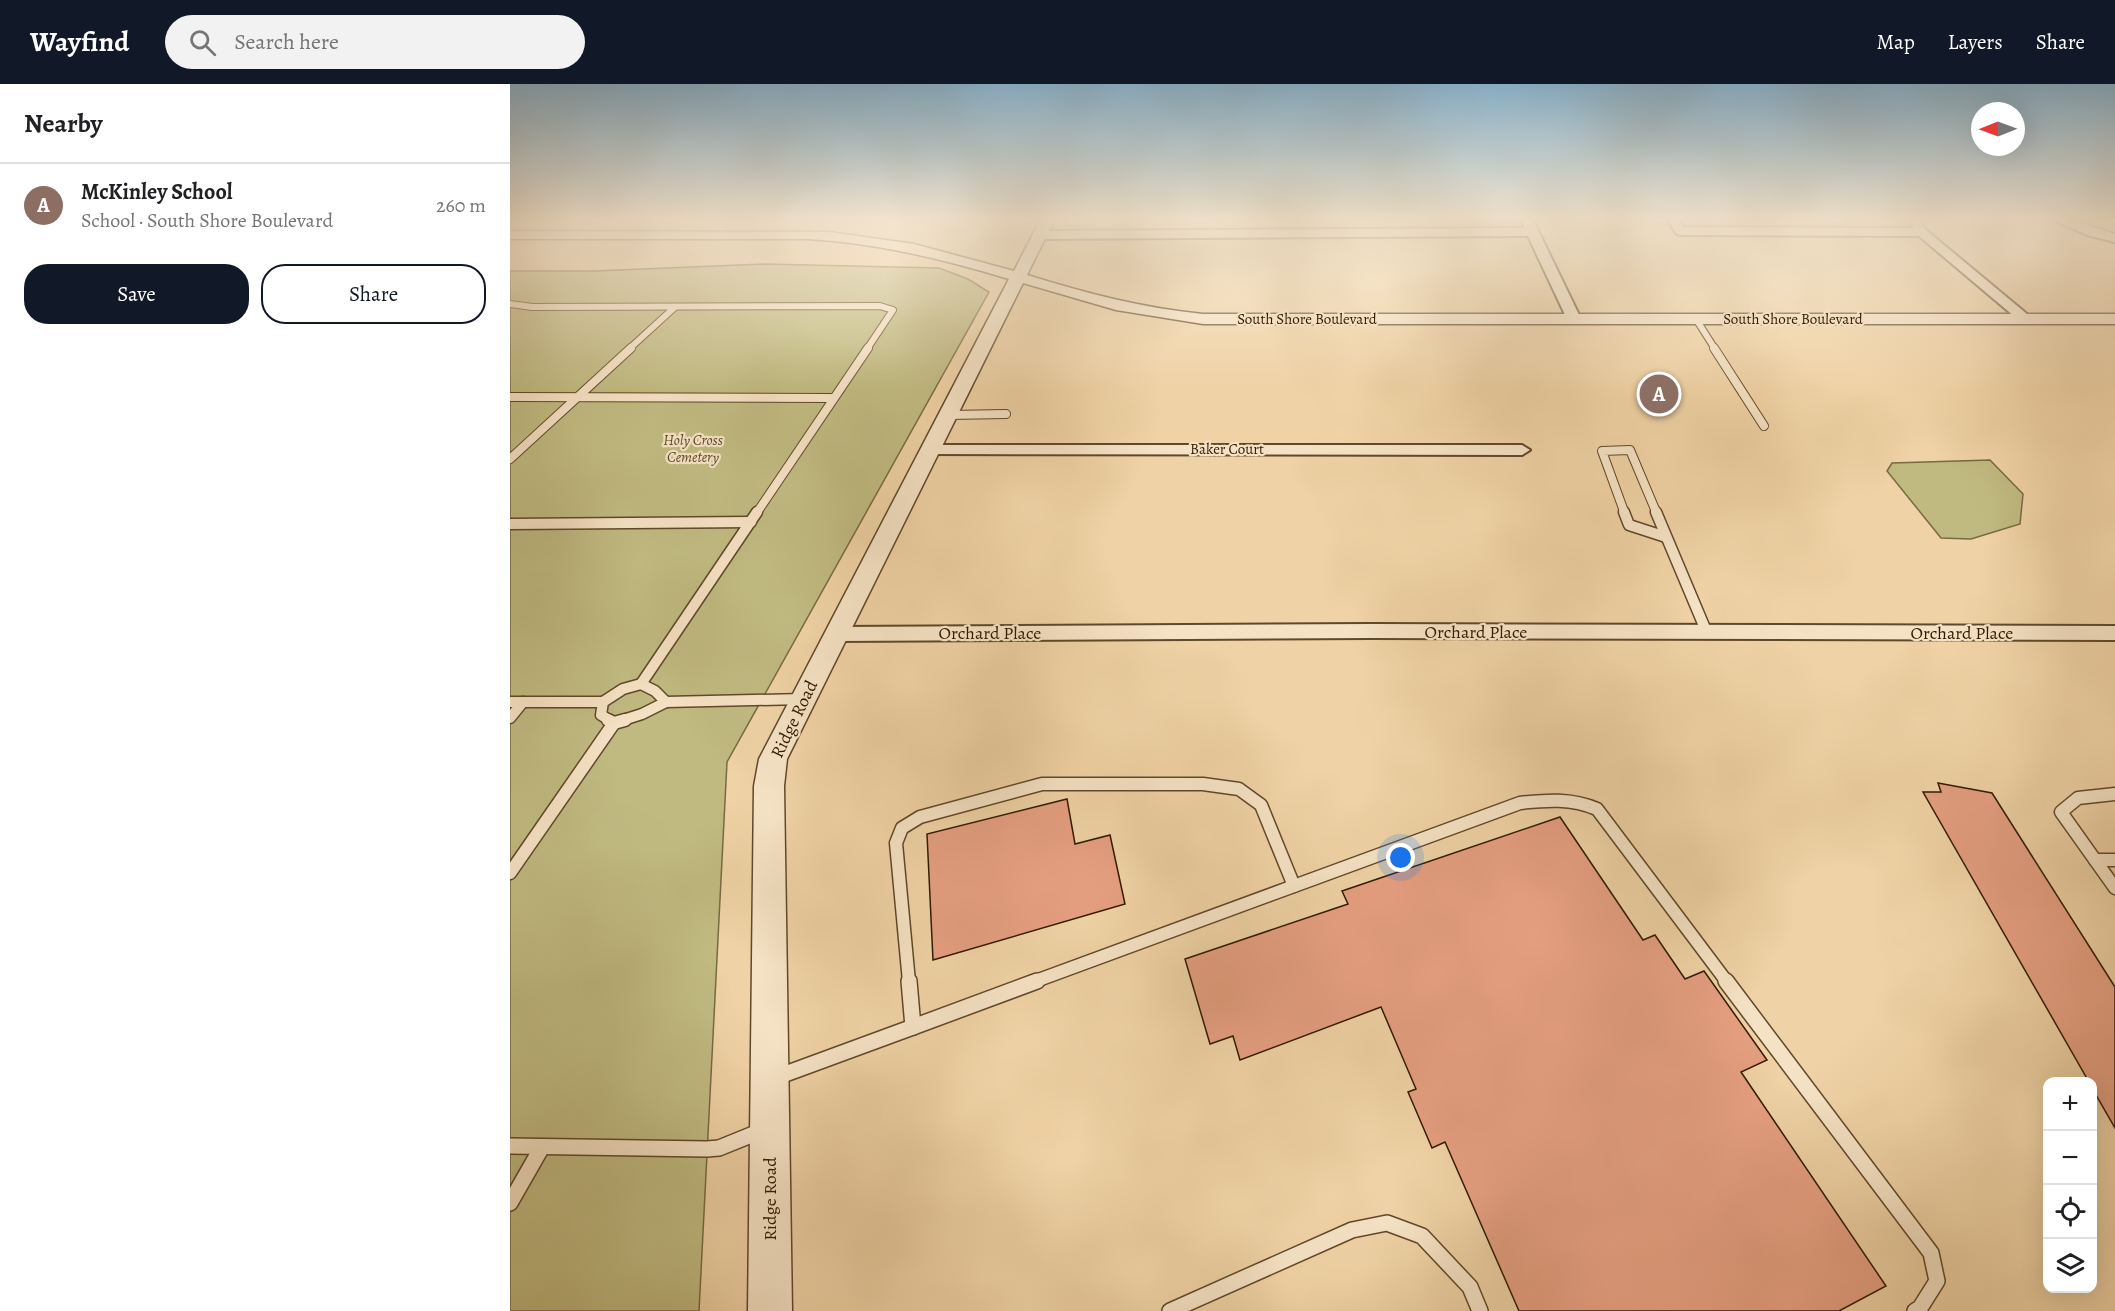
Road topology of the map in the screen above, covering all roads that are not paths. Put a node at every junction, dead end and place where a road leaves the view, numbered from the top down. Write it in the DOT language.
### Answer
graph roads {
  1 [pos="1012,275"];
  2 [pos="1553,275"];
  3 [pos="1973,275"];
  4 [pos="1018,277"];
  5 [pos="510,304"];
  6 [pos="675,307"];
  7 [pos="1574,319"];
  8 [pos="1696,319"];
  9 [pos="2025,319"];
  10 [pos="2115,319"];
  11 [pos="510,397"];
  12 [pos="834,398"];
  13 [pos="575,399"];
  14 [pos="1006,414"];
  15 [pos="950,415"];
  16 [pos="1764,426"];
  17 [pos="931,450"];
  18 [pos="1522,450"];
  19 [pos="510,459"];
  20 [pos="751,522"];
  21 [pos="510,524"];
  22 [pos="1666,537"];
  23 [pos="1707,633"];
  24 [pos="2115,633"];
  25 [pos="837,634"];
  26 [pos="641,684"];
  27 [pos="803,699"];
  28 [pos="510,702"];
  29 [pos="523,702"];
  30 [pos="603,702"];
  31 [pos="666,702"];
  32 [pos="510,718"];
  33 [pos="614,723"];
  34 [pos="2115,794"];
  35 [pos="2095,860"];
  36 [pos="2115,860"];
  37 [pos="510,873"];
  38 [pos="1294,886"];
  39 [pos="2115,888"];
  40 [pos="913,1027"];
  41 [pos="770,1080"];
  42 [pos="770,1128"];
  43 [pos="510,1146"];
  44 [pos="542,1147"];
  45 [pos="510,1203"];
  46 [pos="770,1311"];
  47 [pos="1170,1311"];
  48 [pos="1480,1311"];
  49 [pos="1915,1311"];
  1 -- 4 [label="street, South Shore Boulevard"];
  2 -- 7 [label="street"];
  3 -- 9 [label="street"];
  4 -- 7 [label="street, South Shore Boulevard"];
  4 -- 15 [label="street, Ridge Road"];
  5 -- 6 [label="lane"];
  6 -- 12 [label="lane"];
  6 -- 13 [label="lane"];
  7 -- 8 [label="street, South Shore Boulevard"];
  8 -- 9 [label="street, South Shore Boulevard"];
  8 -- 16 [label="lane"];
  9 -- 10 [label="street, South Shore Boulevard"];
  11 -- 13 [label="lane"];
  12 -- 13 [label="lane"];
  12 -- 20 [label="lane"];
  13 -- 19 [label="lane"];
  14 -- 15 [label="lane"];
  15 -- 17 [label="street, Ridge Road"];
  17 -- 18 [label="street, Baker Court"];
  17 -- 25 [label="street, Ridge Road"];
  20 -- 21 [label="lane"];
  20 -- 26 [label="lane"];
  22 -- 22 [label="lane"];
  22 -- 23 [label="lane"];
  23 -- 24 [label="street, Orchard Place"];
  23 -- 25 [label="street, Orchard Place"];
  25 -- 27 [label="street, Ridge Road"];
  26 -- 30 [label="lane"];
  26 -- 31 [label="lane"];
  27 -- 31 [label="lane"];
  27 -- 41 [label="street, Ridge Road"];
  28 -- 29 [label="lane"];
  29 -- 30 [label="lane"];
  29 -- 32 [label="lane"];
  30 -- 33 [label="lane"];
  31 -- 33 [label="lane"];
  33 -- 37 [label="lane"];
  34 -- 35 [label="lane"];
  35 -- 36 [label="lane"];
  35 -- 39 [label="lane"];
  38 -- 40 [label="lane"];
  38 -- 40 [label="lane"];
  38 -- 49 [label="lane"];
  40 -- 41 [label="lane"];
  41 -- 42 [label="street, Ridge Road"];
  42 -- 44 [label="lane"];
  42 -- 46 [label="street, Ridge Road"];
  43 -- 44 [label="lane"];
  44 -- 45 [label="lane"];
  47 -- 48 [label="lane"];
}
